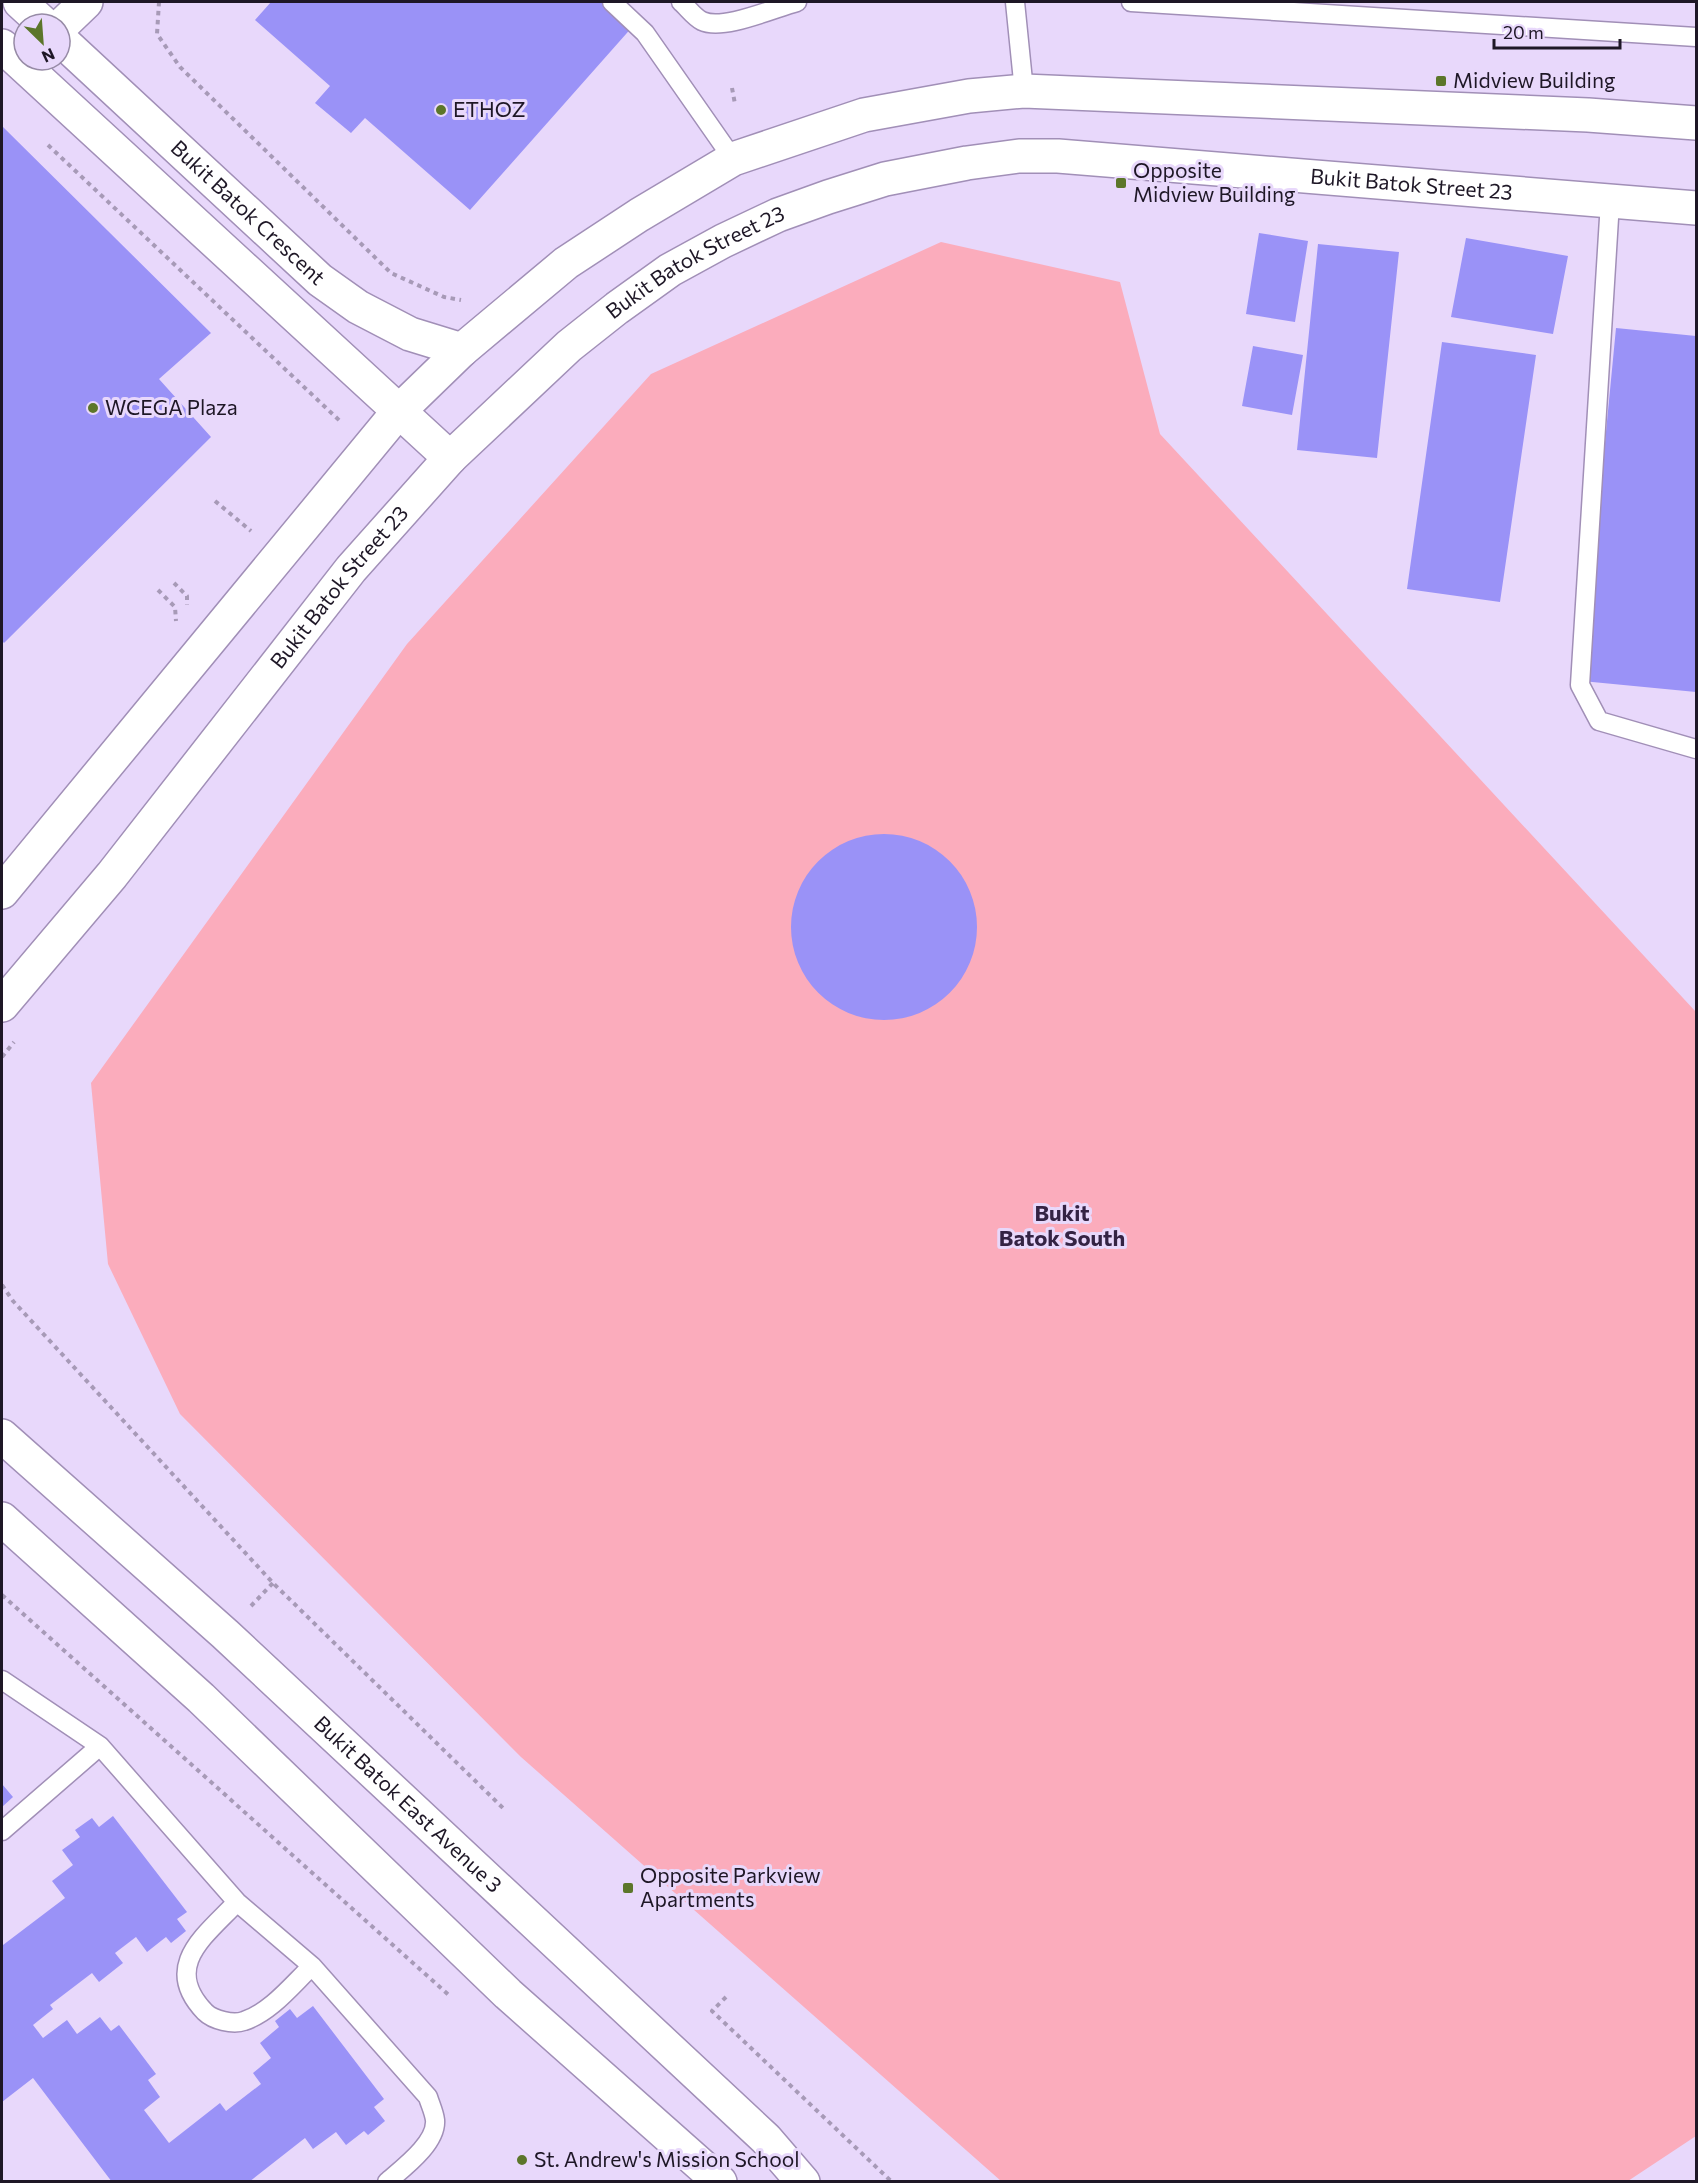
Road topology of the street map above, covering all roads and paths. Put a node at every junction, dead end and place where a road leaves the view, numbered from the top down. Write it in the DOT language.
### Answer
graph roads {
  1 [pos="86,2"];
  2 [pos="159,2"];
  3 [pos="612,2"];
  4 [pos="681,2"];
  5 [pos="797,2"];
  6 [pos="1015,2"];
  7 [pos="1131,2"];
  8 [pos="72,15"];
  9 [pos="1696,37"];
  10 [pos="72,50"];
  11 [pos="32,72"];
  12 [pos="732,88"];
  13 [pos="1024,91"];
  14 [pos="736,109"];
  15 [pos="1696,123"];
  16 [pos="45,142"];
  17 [pos="734,159"];
  18 [pos="1610,202"];
  19 [pos="1696,208"];
  20 [pos="465,301"];
  21 [pos="462,350"];
  22 [pos="398,412"];
  23 [pos="369,448"];
  24 [pos="450,458"];
  25 [pos="215,501"];
  26 [pos="256,535"];
  27 [pos="174,583"];
  28 [pos="158,590"];
  29 [pos="175,607"];
  30 [pos="188,615"];
  31 [pos="182,622"];
  32 [pos="176,628"];
  33 [pos="1696,749"];
  34 [pos="2,892"];
  35 [pos="2,1005"];
  36 [pos="16,1039"];
  37 [pos="2,1057"];
  38 [pos="2,1284"];
  39 [pos="2,1436"];
  40 [pos="2,1519"];
  41 [pos="2,1595"];
  42 [pos="2,1680"];
  43 [pos="100,1746"];
  44 [pos="505,1810"];
  45 [pos="2,1831"];
  46 [pos="237,1902"];
  47 [pos="312,1966"];
  48 [pos="726,1997"];
  49 [pos="454,1999"];
  50 [pos="387,2181"];
  51 [pos="720,2181"];
  52 [pos="803,2181"];
  53 [pos="892,2181"];
  1 -- 8 [label="street"];
  2 -- 20 [label="path"];
  3 -- 17 [label="lane"];
  4 -- 5 [label="lane"];
  6 -- 13 [label="lane"];
  7 -- 9 [label="lane"];
  10 -- 21 [label="street, Bukit Batok Crescent"];
  11 -- 22 [label="street"];
  12 -- 14 [label="path"];
  13 -- 15 [label="street"];
  13 -- 17 [label="street"];
  16 -- 23 [label="path"];
  17 -- 21 [label="street"];
  18 -- 19 [label="street, Bukit Batok Street 23"];
  18 -- 24 [label="street, Bukit Batok Street 23"];
  18 -- 33 [label="lane"];
  21 -- 22 [label="street"];
  22 -- 23 [label="street"];
  22 -- 24 [label="street"];
  23 -- 34 [label="street"];
  24 -- 35 [label="street, Bukit Batok Street 23"];
  25 -- 26 [label="path"];
  27 -- 30 [label="path"];
  28 -- 29 [label="path"];
  31 -- 32 [label="path"];
  36 -- 37 [label="path"];
  38 -- 44 [label="path"];
  39 -- 52 [label="street, Bukit Batok East Avenue 3"];
  40 -- 51 [label="street"];
  41 -- 49 [label="path"];
  42 -- 43 [label="lane"];
  43 -- 45 [label="lane"];
  43 -- 46 [label="lane"];
  46 -- 47 [label="lane"];
  46 -- 47 [label="lane"];
  47 -- 50 [label="lane"];
  48 -- 53 [label="path"];
}
